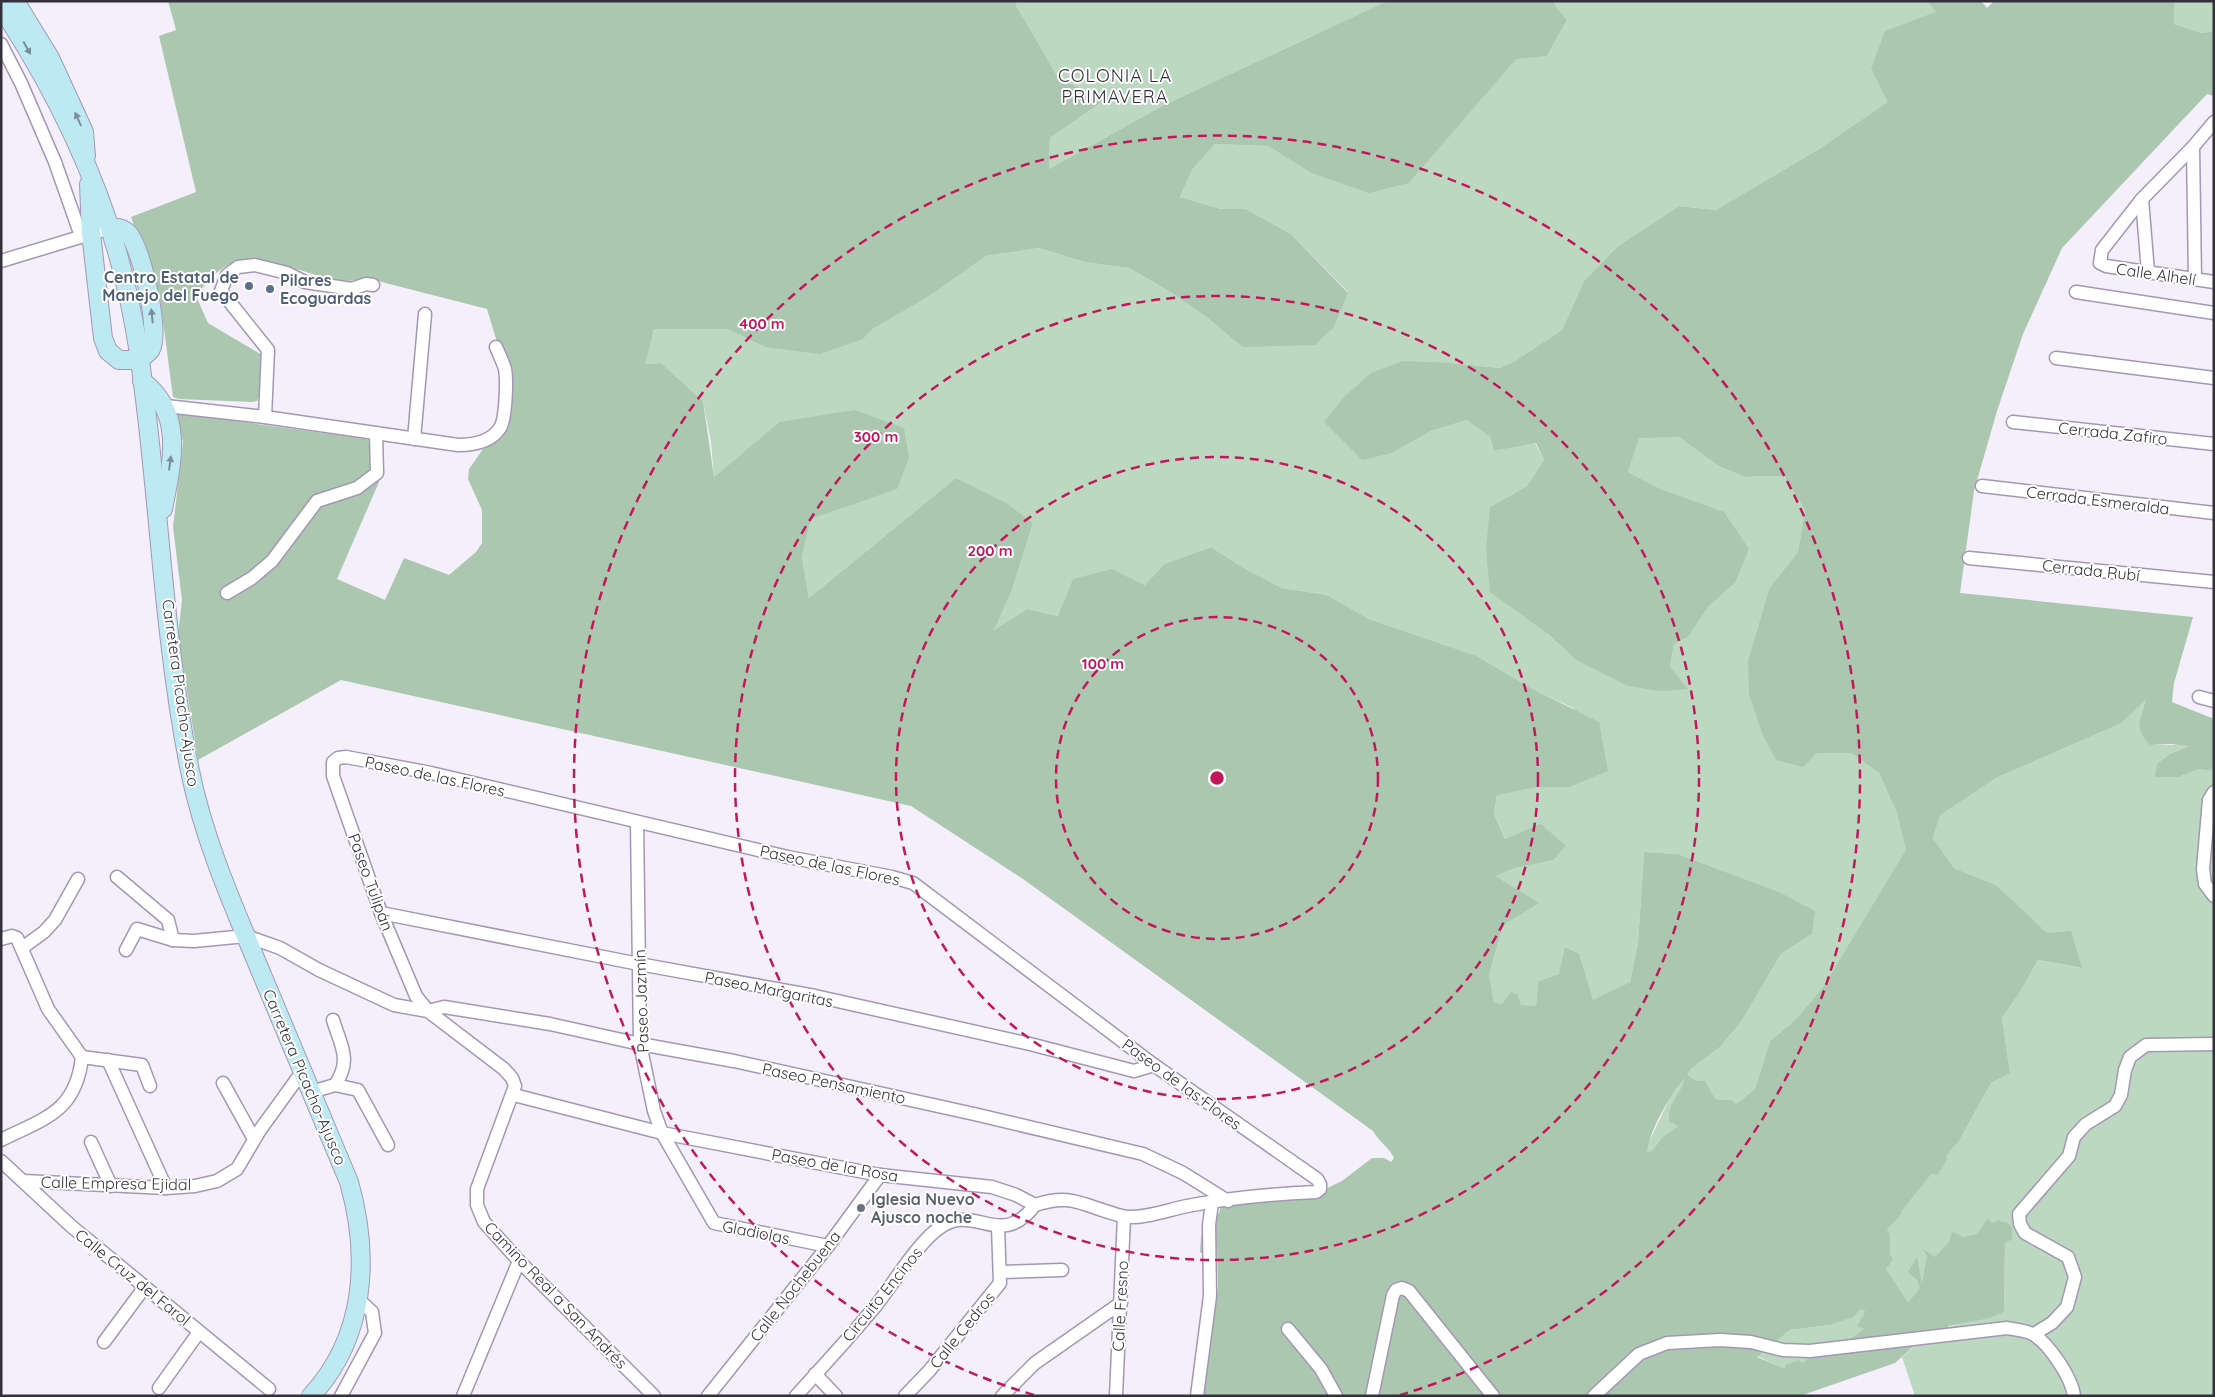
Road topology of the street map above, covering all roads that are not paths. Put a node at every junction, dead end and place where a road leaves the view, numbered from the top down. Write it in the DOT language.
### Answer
graph roads {
  1 [pos="15,1"];
  2 [pos="1,6"];
  3 [pos="1,44"];
  4 [pos="2214,122"];
  5 [pos="2192,147"];
  6 [pos="88,166"];
  7 [pos="2142,199"];
  8 [pos="110,228"];
  9 [pos="86,235"];
  10 [pos="1,261"];
  11 [pos="2148,272"];
  12 [pos="2195,279"];
  13 [pos="2214,282"];
  14 [pos="373,285"];
  15 [pos="2076,292"];
  16 [pos="2214,313"];
  17 [pos="425,314"];
  18 [pos="496,347"];
  19 [pos="2056,358"];
  20 [pos="139,360"];
  21 [pos="2214,378"];
  22 [pos="142,380"];
  23 [pos="166,406"];
  24 [pos="265,417"];
  25 [pos="2013,422"];
  26 [pos="376,433"];
  27 [pos="414,439"];
  28 [pos="2214,444"];
  29 [pos="1982,486"];
  30 [pos="2214,513"];
  31 [pos="159,528"];
  32 [pos="1969,558"];
  33 [pos="2214,582"];
  34 [pos="227,593"];
  35 [pos="2199,697"];
  36 [pos="2214,701"];
  37 [pos="346,757"];
  38 [pos="2214,792"];
  39 [pos="637,822"];
  40 [pos="117,877"];
  41 [pos="78,879"];
  42 [pos="2214,896"];
  43 [pos="381,913"];
  44 [pos="246,936"];
  45 [pos="1,939"];
  46 [pos="173,940"];
  47 [pos="22,948"];
  48 [pos="126,950"];
  49 [pos="639,964"];
  50 [pos="428,1011"];
  51 [pos="333,1020"];
  52 [pos="640,1044"];
  53 [pos="2214,1044"];
  54 [pos="82,1058"];
  55 [pos="108,1060"];
  56 [pos="1154,1065"];
  57 [pos="302,1072"];
  58 [pos="223,1082"];
  59 [pos="335,1084"];
  60 [pos="150,1086"];
  61 [pos="311,1092"];
  62 [pos="514,1095"];
  63 [pos="662,1133"];
  64 [pos="254,1139"];
  65 [pos="1,1140"];
  66 [pos="91,1142"];
  67 [pos="388,1145"];
  68 [pos="1,1161"];
  69 [pos="880,1174"];
  70 [pos="23,1181"];
  71 [pos="111,1186"];
  72 [pos="166,1188"];
  73 [pos="1228,1200"];
  74 [pos="1212,1203"];
  75 [pos="1035,1206"];
  76 [pos="1124,1217"];
  77 [pos="714,1224"];
  78 [pos="998,1227"];
  79 [pos="828,1246"];
  80 [pos="519,1261"];
  81 [pos="1062,1270"];
  82 [pos="1001,1272"];
  83 [pos="144,1288"];
  84 [pos="358,1299"];
  85 [pos="1120,1303"];
  86 [pos="1288,1329"];
  87 [pos="199,1332"];
  88 [pos="2034,1334"];
  89 [pos="104,1342"];
  90 [pos="815,1374"];
  91 [pos="159,1388"];
  92 [pos="269,1389"];
  93 [pos="1115,1394"];
  94 [pos="311,1396"];
  95 [pos="341,1396"];
  96 [pos="463,1396"];
  97 [pos="654,1396"];
  98 [pos="708,1396"];
  99 [pos="796,1396"];
  100 [pos="836,1396"];
  101 [pos="905,1396"];
  102 [pos="1002,1396"];
  103 [pos="1197,1396"];
  104 [pos="1336,1396"];
  105 [pos="1372,1396"];
  106 [pos="1493,1396"];
  107 [pos="1594,1396"];
  108 [pos="2074,1396"];
  6 -- 1 [label="main road, one-way"];
  2 -- 6 [label="main road, one-way"];
  3 -- 9 [label="street"];
  4 -- 5 [label="street"];
  5 -- 7 [label="street"];
  5 -- 12 [label="street"];
  6 -- 8 [label="main road"];
  6 -- 9 [label="main road"];
  7 -- 11 [label="street"];
  7 -- 11 [label="street, Calle Alhelí"];
  8 -- 9 [label="street"];
  8 -- 20 [label="main road"];
  9 -- 10 [label="street"];
  9 -- 20 [label="main road"];
  11 -- 12 [label="street, Calle Alhelí"];
  12 -- 13 [label="street, Calle Alhelí"];
  14 -- 24 [label="street"];
  15 -- 16 [label="street"];
  17 -- 27 [label="street"];
  18 -- 27 [label="street"];
  19 -- 21 [label="street"];
  20 -- 22 [label="main road, Carretera Picacho-Ajusco"];
  22 -- 23 [label="main road"];
  22 -- 31 [label="main road, Carretera Picacho-Ajusco"];
  23 -- 24 [label="street"];
  31 -- 23 [label="main road, one-way"];
  24 -- 26 [label="street"];
  25 -- 28 [label="street, Cerrada Zafiro"];
  26 -- 27 [label="street"];
  26 -- 34 [label="street"];
  29 -- 30 [label="street, Cerrada Esmeralda"];
  31 -- 44 [label="main road, Carretera Picacho-Ajusco"];
  32 -- 33 [label="street, Cerrada Rubí"];
  35 -- 36 [label="street"];
  37 -- 39 [label="street, Paseo de las Flores"];
  37 -- 43 [label="street, Paseo Tulipán"];
  38 -- 42 [label="street"];
  39 -- 49 [label="street, Paseo Jazmín"];
  39 -- 56 [label="street, Paseo de las Flores"];
  40 -- 46 [label="street"];
  41 -- 47 [label="street"];
  43 -- 49 [label="street, Paseo Margaritas"];
  43 -- 50 [label="street, Paseo Tulipán"];
  44 -- 46 [label="street"];
  44 -- 50 [label="street"];
  44 -- 57 [label="main road, Carretera Picacho-Ajusco"];
  45 -- 47 [label="street"];
  46 -- 48 [label="street"];
  47 -- 54 [label="street"];
  49 -- 52 [label="street, Paseo Jazmín"];
  49 -- 56 [label="street, Paseo Margaritas"];
  50 -- 52 [label="street, Paseo Pensamiento"];
  50 -- 62 [label="street"];
  51 -- 59 [label="street"];
  52 -- 63 [label="street, Paseo Jazmín"];
  52 -- 73 [label="street, Paseo Pensamiento"];
  53 -- 88 [label="street"];
  54 -- 55 [label="street"];
  54 -- 65 [label="street"];
  55 -- 60 [label="street"];
  55 -- 72 [label="street"];
  56 -- 73 [label="street, Paseo de las Flores"];
  57 -- 61 [label="main road, Carretera Picacho-Ajusco"];
  57 -- 64 [label="street, Calle Empresa Ejidal"];
  58 -- 64 [label="street"];
  59 -- 61 [label="street"];
  59 -- 67 [label="street"];
  61 -- 84 [label="main road, Carretera Picacho-Ajusco"];
  62 -- 63 [label="street, Paseo de la Rosa"];
  62 -- 80 [label="street, Camino Real a San Andrés"];
  63 -- 69 [label="street, Paseo de la Rosa"];
  63 -- 77 [label="street, Paseo Jazmín"];
  64 -- 72 [label="street, Calle Empresa Ejidal"];
  66 -- 71 [label="street"];
  68 -- 70 [label="street, Calle Cruz del Farol"];
  69 -- 75 [label="street, Paseo de la Rosa"];
  69 -- 79 [label="street, Calle Nochebuena"];
  70 -- 71 [label="street, Calle Empresa Ejidal"];
  70 -- 83 [label="street, Calle Cruz del Farol"];
  71 -- 72 [label="street, Calle Empresa Ejidal"];
  73 -- 74 [label="street"];
  74 -- 76 [label="street"];
  74 -- 103 [label="street"];
  75 -- 76 [label="street"];
  75 -- 78 [label="street, Circuito Encinos"];
  76 -- 85 [label="street, Calle Fresno"];
  77 -- 79 [label="street, Gladiolas"];
  78 -- 82 [label="street, Calle Cedros"];
  78 -- 90 [label="street, Circuito Encinos"];
  79 -- 98 [label="street, Calle Nochebuena"];
  80 -- 96 [label="street"];
  80 -- 97 [label="street, Camino Real a San Andrés"];
  81 -- 82 [label="street"];
  82 -- 101 [label="street, Calle Cedros"];
  83 -- 87 [label="street, Calle Cruz del Farol"];
  83 -- 89 [label="street"];
  84 -- 94 [label="main road, Carretera Picacho-Ajusco"];
  84 -- 95 [label="street"];
  85 -- 93 [label="street, Calle Fresno"];
  85 -- 102 [label="street"];
  86 -- 104 [label="street"];
  87 -- 91 [label="street"];
  87 -- 92 [label="street, Calle Cruz del Farol"];
  88 -- 107 [label="street"];
  88 -- 108 [label="street"];
  90 -- 99 [label="street, Circuito Encinos"];
  90 -- 100 [label="street"];
  105 -- 106 [label="street"];
}
